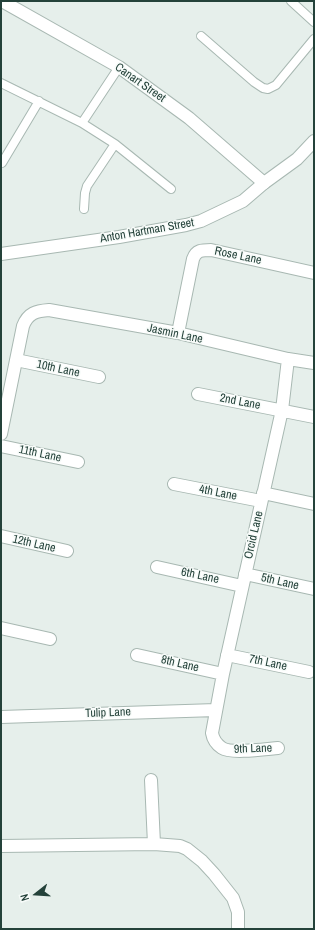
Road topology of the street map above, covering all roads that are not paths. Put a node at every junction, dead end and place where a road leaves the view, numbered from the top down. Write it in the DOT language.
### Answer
graph roads {
  1 [pos="2,1"];
  2 [pos="290,1"];
  3 [pos="314,22"];
  4 [pos="202,36"];
  5 [pos="314,40"];
  6 [pos="119,67"];
  7 [pos="1,83"];
  8 [pos="39,101"];
  9 [pos="82,123"];
  10 [pos="314,141"];
  11 [pos="114,144"];
  12 [pos="2,163"];
  13 [pos="264,183"];
  14 [pos="171,189"];
  15 [pos="84,209"];
  16 [pos="1,254"];
  17 [pos="314,273"];
  18 [pos="178,333"];
  19 [pos="288,359"];
  20 [pos="16,360"];
  21 [pos="314,363"];
  22 [pos="99,377"];
  23 [pos="198,394"];
  24 [pos="282,410"];
  25 [pos="314,417"];
  26 [pos="1,434"];
  27 [pos="1,446"];
  28 [pos="78,462"];
  29 [pos="174,484"];
  30 [pos="262,497"];
  31 [pos="314,504"];
  32 [pos="1,536"];
  33 [pos="67,552"];
  34 [pos="157,567"];
  35 [pos="244,580"];
  36 [pos="314,589"];
  37 [pos="1,628"];
  38 [pos="50,639"];
  39 [pos="137,655"];
  40 [pos="227,655"];
  41 [pos="309,672"];
  42 [pos="223,674"];
  43 [pos="216,710"];
  44 [pos="1,717"];
  45 [pos="278,748"];
  46 [pos="151,780"];
  47 [pos="154,844"];
  48 [pos="1,846"];
  49 [pos="238,929"];
  1 -- 6 [label="street, Canart Street"];
  2 -- 3 [label="lane"];
  4 -- 5 [label="lane"];
  6 -- 9 [label="lane"];
  6 -- 13 [label="street, Canart Street"];
  7 -- 8 [label="lane"];
  8 -- 9 [label="lane"];
  8 -- 12 [label="lane"];
  9 -- 11 [label="lane"];
  10 -- 13 [label="street, Anton Hartman Street"];
  11 -- 14 [label="lane"];
  11 -- 15 [label="lane"];
  13 -- 16 [label="street, Anton Hartman Street"];
  17 -- 18 [label="street, Rose Lane"];
  18 -- 19 [label="street, Jasmin Lane"];
  18 -- 20 [label="street, Jasmin Lane"];
  19 -- 21 [label="street, Jasmin Lane"];
  19 -- 24 [label="street, Orcid Lane"];
  20 -- 22 [label="street, 10th Lane"];
  20 -- 26 [label="street"];
  23 -- 24 [label="street, 2nd Lane"];
  24 -- 25 [label="street, 2nd Lane"];
  24 -- 30 [label="street, Orcid Lane"];
  27 -- 28 [label="street, 11th Lane"];
  29 -- 30 [label="street, 4th Lane"];
  30 -- 31 [label="street, 4th Lane"];
  30 -- 35 [label="street, Orcid Lane"];
  32 -- 33 [label="street, 12th Lane"];
  34 -- 35 [label="street, 6th Lane"];
  35 -- 36 [label="street, 5th Lane"];
  35 -- 40 [label="street, Orcid Lane"];
  37 -- 38 [label="street"];
  39 -- 42 [label="street, 8th Lane"];
  40 -- 41 [label="street, 7th Lane"];
  40 -- 42 [label="street, Orcid Lane"];
  42 -- 43 [label="street, Orcid Lane"];
  43 -- 44 [label="street, Tulip Lane"];
  43 -- 45 [label="street, 9th Lane"];
  46 -- 47 [label="street"];
  47 -- 48 [label="street"];
  47 -- 49 [label="street"];
}
